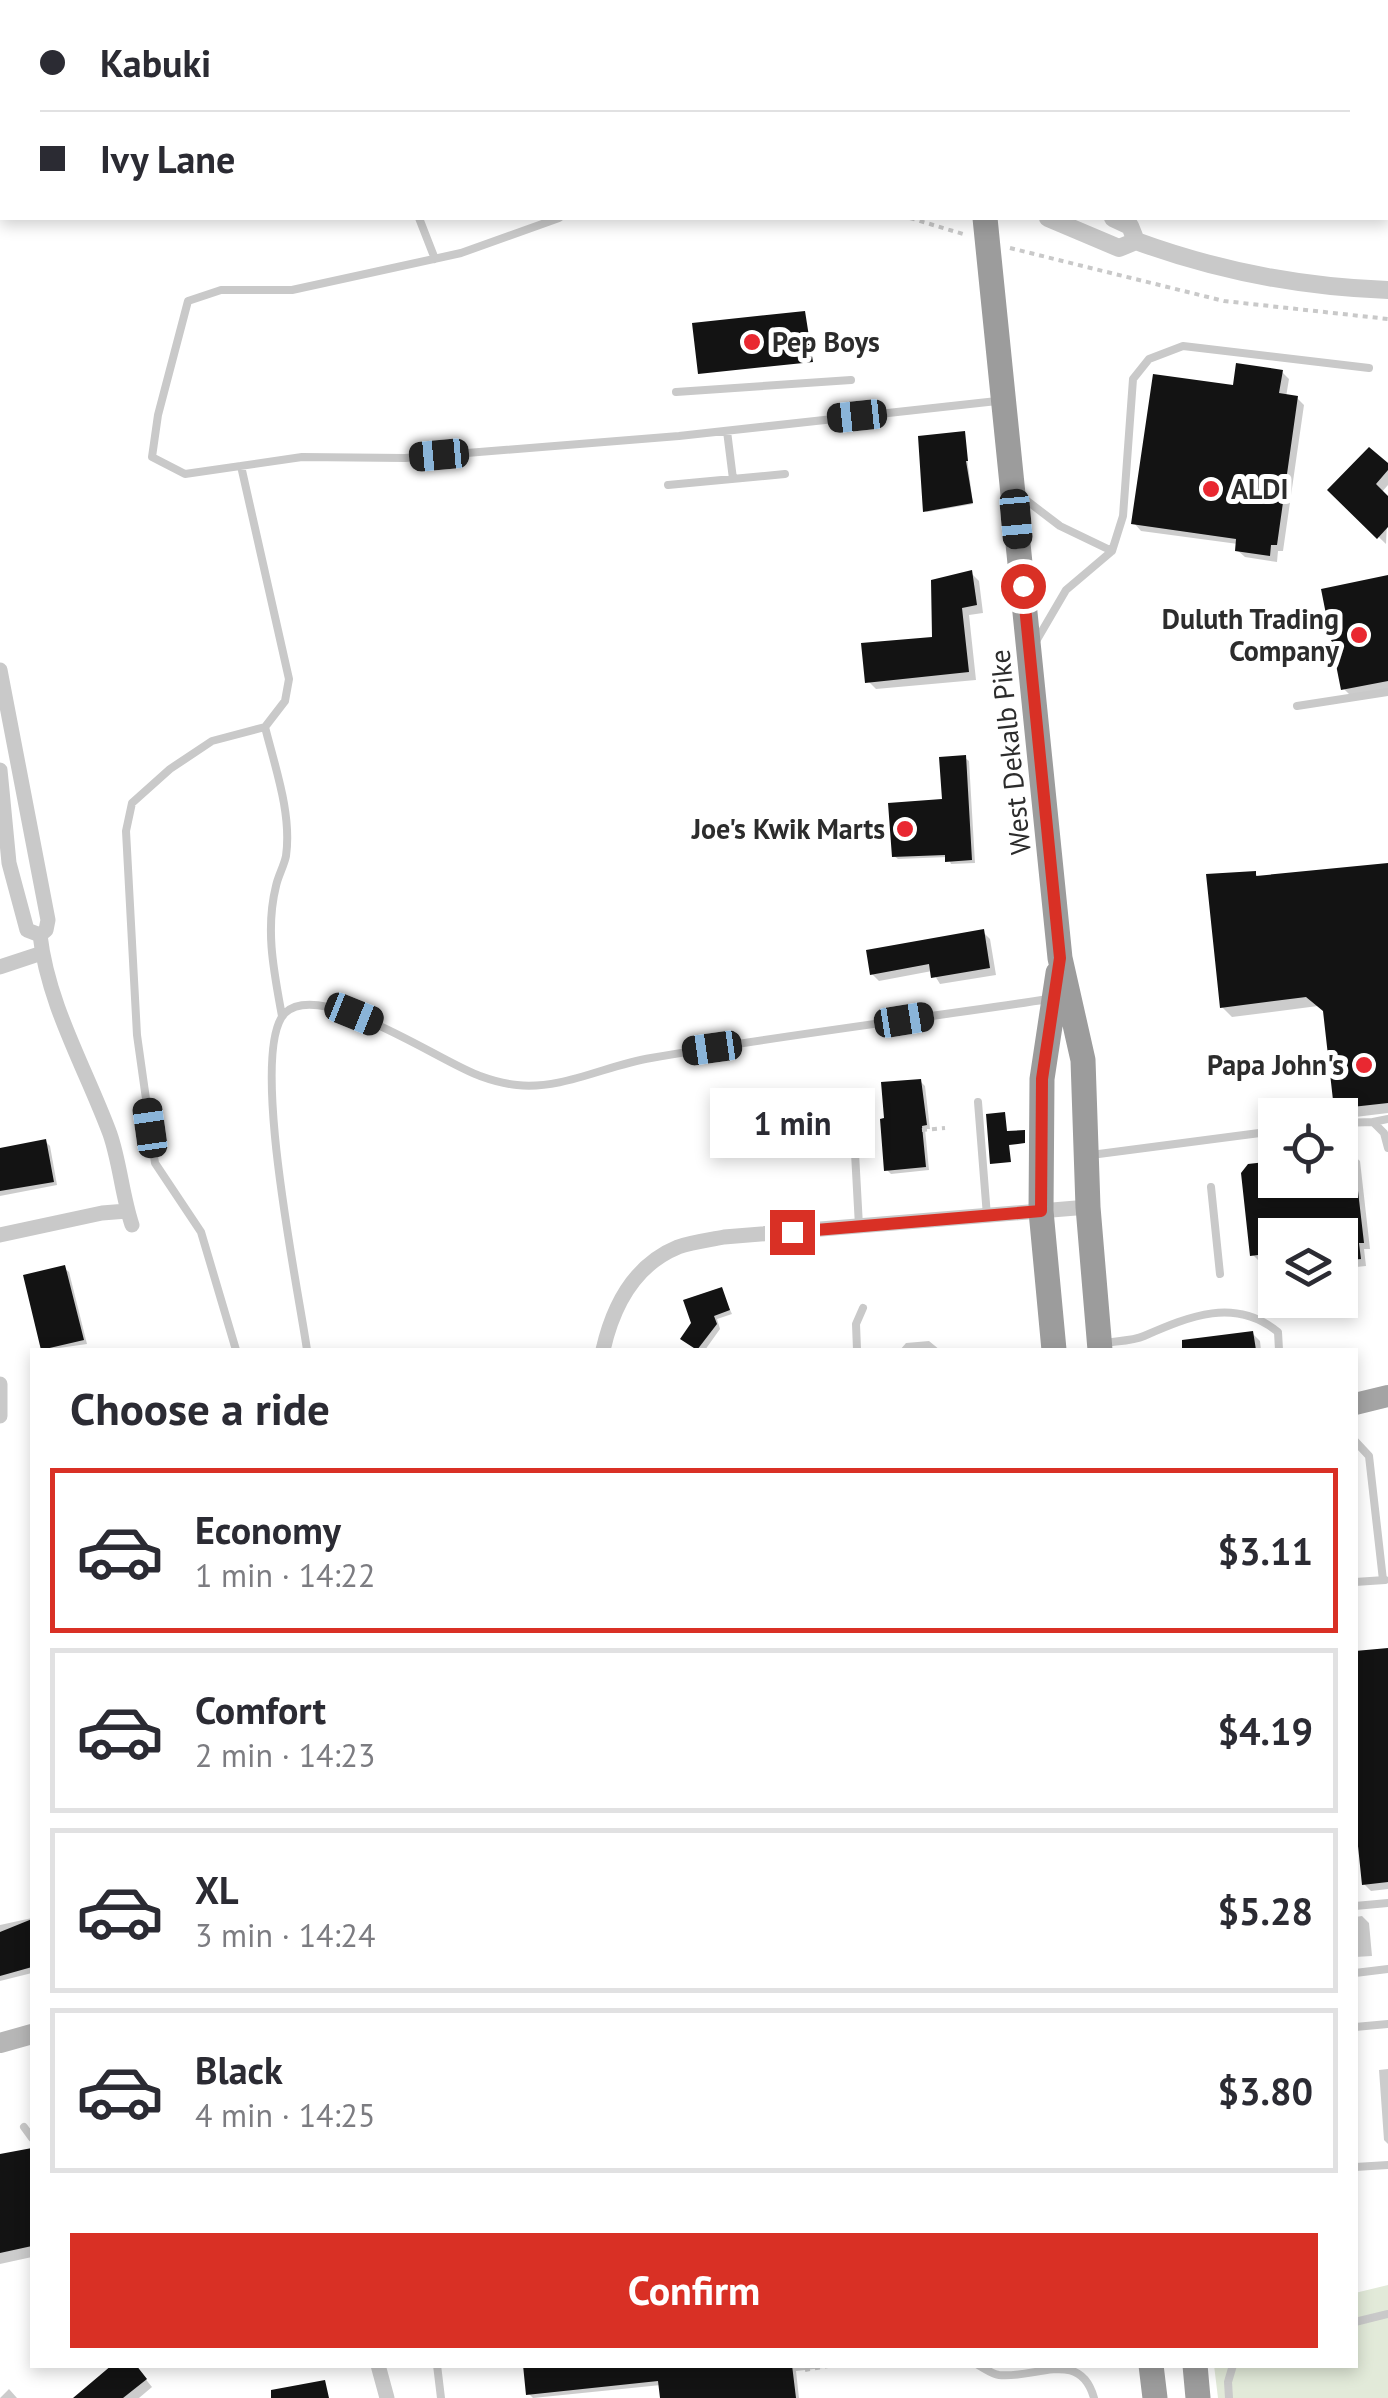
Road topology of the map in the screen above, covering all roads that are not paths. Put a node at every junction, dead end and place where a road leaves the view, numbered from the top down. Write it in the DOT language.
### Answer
graph roads {
  1 [pos="420,220"];
  2 [pos="553,220"];
  3 [pos="1053,220"];
  4 [pos="1118,220"];
  5 [pos="983,225"];
  6 [pos="1136,241"];
  7 [pos="435,259"];
  8 [pos="1388,290"];
  9 [pos="1369,368"];
  10 [pos="851,380"];
  11 [pos="676,392"];
  12 [pos="1004,400"];
  13 [pos="727,430"];
  14 [pos="241,466"];
  15 [pos="785,474"];
  16 [pos="733,479"];
  17 [pos="668,485"];
  18 [pos="1014,490"];
  19 [pos="1112,551"];
  20 [pos="1030,654"];
  21 [pos="0,670"];
  22 [pos="1388,692"];
  23 [pos="1297,706"];
  24 [pos="265,727"];
  25 [pos="0,770"];
  26 [pos="40,936"];
  27 [pos="42,953"];
  28 [pos="0,967"];
  29 [pos="1061,997"];
  30 [pos="282,1016"];
  31 [pos="978,1102"];
  32 [pos="853,1116"];
  33 [pos="1388,1119"];
  34 [pos="1358,1122"];
  35 [pos="1373,1122"];
  36 [pos="1258,1132"];
  37 [pos="1388,1148"];
  38 [pos="1086,1156"];
  39 [pos="1211,1187"];
  40 [pos="1088,1207"];
  41 [pos="1041,1211"];
  42 [pos="987,1216"];
  43 [pos="859,1226"];
  44 [pos="0,1235"];
  45 [pos="1220,1274"];
  46 [pos="863,1308"];
  47 [pos="1143,1336"];
  48 [pos="1100,1347"];
  49 [pos="235,1348"];
  50 [pos="306,1348"];
  51 [pos="603,1348"];
  52 [pos="858,1348"];
  53 [pos="1054,1348"];
  54 [pos="1146,1348"];
  55 [pos="1279,1348"];
  56 [pos="0,1384"];
  57 [pos="1388,1396"];
  58 [pos="1358,1403"];
  59 [pos="0,1416"];
  60 [pos="1358,1444"];
  61 [pos="1386,1580"];
  62 [pos="1358,1582"];
  63 [pos="1388,1903"];
  64 [pos="1358,1906"];
  65 [pos="1388,1970"];
  66 [pos="1358,1972"];
  67 [pos="1388,2024"];
  68 [pos="1358,2028"];
  69 [pos="30,2035"];
  70 [pos="0,2043"];
  71 [pos="24,2127"];
  72 [pos="30,2135"];
  73 [pos="1388,2164"];
  74 [pos="1358,2167"];
  75 [pos="1388,2314"];
  76 [pos="1358,2321"];
  77 [pos="379,2368"];
  78 [pos="437,2368"];
  79 [pos="984,2368"];
  80 [pos="1152,2368"];
  81 [pos="1195,2368"];
  82 [pos="1232,2368"];
  83 [pos="387,2398"];
  84 [pos="441,2398"];
  85 [pos="1094,2398"];
  86 [pos="1155,2398"];
  87 [pos="1198,2398"];
  88 [pos="1230,2398"];
  1 -- 7 [label="lane"];
  2 -- 7 [label="lane"];
  3 -- 6 [label="street"];
  4 -- 6 [label="street"];
  5 -- 12 [label="highway, West Dekalb Pike"];
  6 -- 8 [label="street"];
  7 -- 14 [label="lane"];
  9 -- 19 [label="lane"];
  10 -- 11 [label="lane"];
  12 -- 13 [label="lane"];
  12 -- 18 [label="highway, West Dekalb Pike"];
  13 -- 14 [label="lane"];
  13 -- 16 [label="lane"];
  14 -- 24 [label="lane"];
  15 -- 16 [label="lane"];
  16 -- 17 [label="lane"];
  18 -- 19 [label="lane"];
  18 -- 20 [label="highway, West Dekalb Pike"];
  19 -- 20 [label="lane"];
  20 -- 29 [label="highway, West Dekalb Pike"];
  21 -- 26 [label="street"];
  22 -- 23 [label="lane"];
  24 -- 30 [label="lane"];
  24 -- 49 [label="lane"];
  25 -- 26 [label="street"];
  26 -- 27 [label="street"];
  27 -- 28 [label="street"];
  27 -- 44 [label="street"];
  29 -- 30 [label="lane"];
  29 -- 38 [label="highway, West Dekalb Pike"];
  29 -- 41 [label="highway, West Dekalb Pike"];
  30 -- 50 [label="lane"];
  31 -- 42 [label="lane"];
  32 -- 43 [label="lane"];
  33 -- 35 [label="lane"];
  34 -- 35 [label="lane"];
  35 -- 37 [label="lane"];
  36 -- 38 [label="lane"];
  38 -- 40 [label="highway, West Dekalb Pike"];
  39 -- 45 [label="lane"];
  40 -- 41 [label="street"];
  40 -- 48 [label="highway, West Dekalb Pike"];
  41 -- 42 [label="street"];
  41 -- 53 [label="highway, West Dekalb Pike"];
  42 -- 43 [label="street"];
  43 -- 51 [label="street"];
  46 -- 52 [label="lane"];
  47 -- 48 [label="lane"];
  47 -- 54 [label="lane"];
  47 -- 55 [label="lane"];
  56 -- 59 [label="street"];
  57 -- 58 [label="main road"];
  60 -- 61 [label="lane"];
  61 -- 62 [label="lane"];
  63 -- 64 [label="lane"];
  65 -- 66 [label="lane"];
  67 -- 68 [label="lane"];
  69 -- 70 [label="main road"];
  71 -- 72 [label="lane"];
  73 -- 74 [label="lane"];
  75 -- 76 [label="lane"];
  77 -- 83 [label="street"];
  78 -- 84 [label="lane"];
  79 -- 85 [label="lane"];
  80 -- 86 [label="highway"];
  81 -- 87 [label="highway"];
  82 -- 88 [label="lane"];
}
